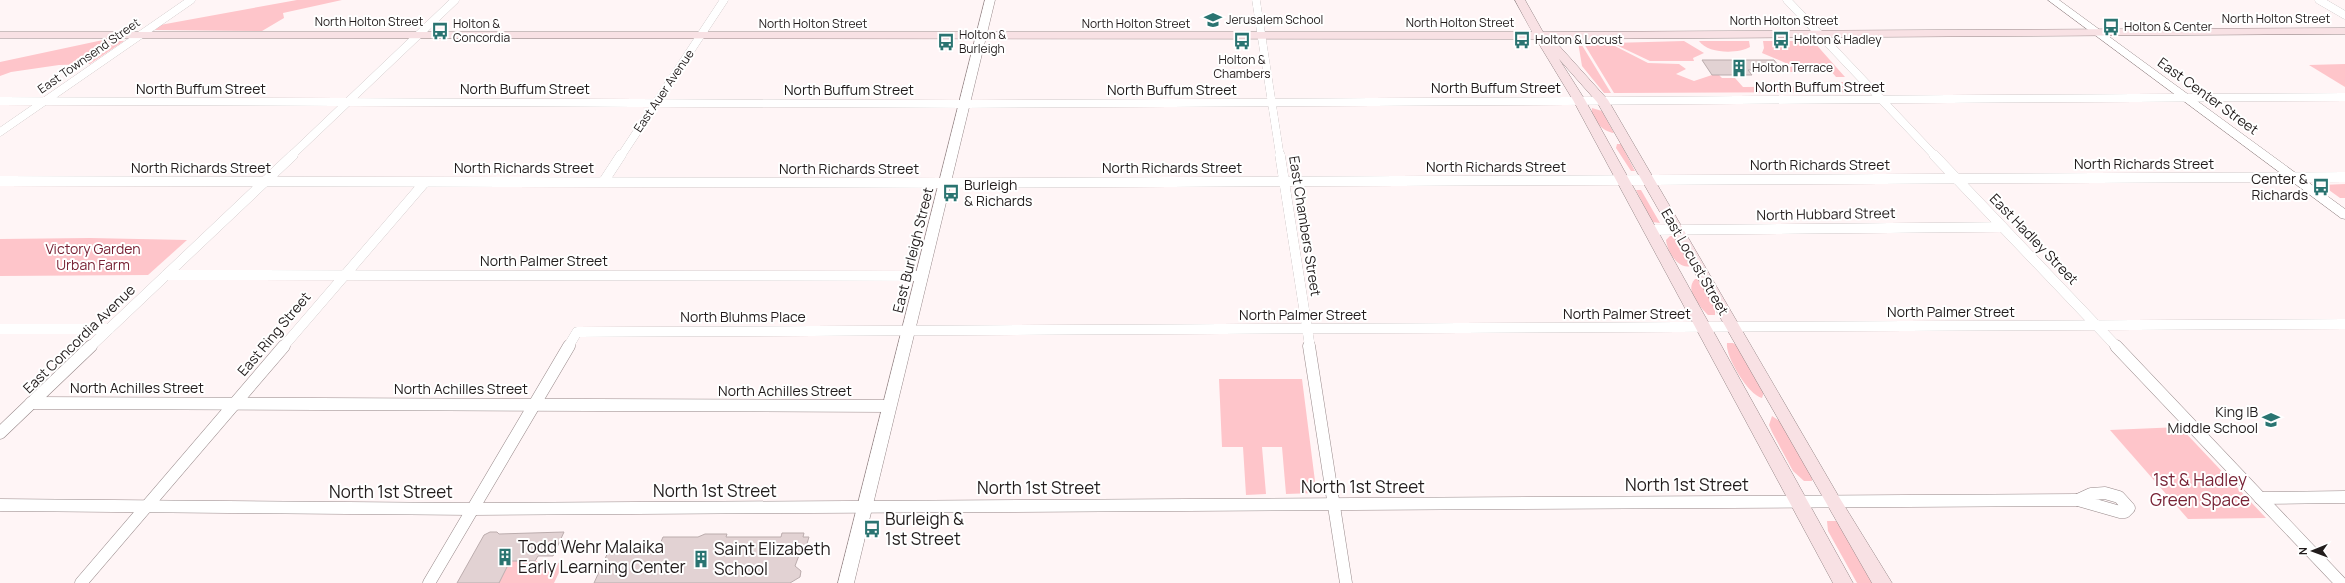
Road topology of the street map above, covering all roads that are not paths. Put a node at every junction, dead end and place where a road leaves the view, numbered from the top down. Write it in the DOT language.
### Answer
graph roads {
  1 [pos="192,0"];
  2 [pos="455,0"];
  3 [pos="724,0"];
  4 [pos="990,0"];
  5 [pos="1256,0"];
  6 [pos="1520,0"];
  7 [pos="1787,0"];
  8 [pos="2054,0"];
  9 [pos="2319,0"];
  10 [pos="2345,15"];
  11 [pos="2345,31"];
  12 [pos="2098,32"];
  13 [pos="1818,34"];
  14 [pos="0,35"];
  15 [pos="140,35"];
  16 [pos="1540,35"];
  17 [pos="418,36"];
  18 [pos="701,36"];
  19 [pos="981,37"];
  20 [pos="1262,37"];
  21 [pos="1574,43"];
  22 [pos="1575,69"];
  23 [pos="2345,97"];
  24 [pos="2186,98"];
  25 [pos="1579,100"];
  26 [pos="1602,100"];
  27 [pos="1881,100"];
  28 [pos="0,101"];
  29 [pos="45,101"];
  30 [pos="348,102"];
  31 [pos="656,103"];
  32 [pos="1271,103"];
  33 [pos="965,104"];
  34 [pos="0,132"];
  35 [pos="2294,177"];
  36 [pos="2345,177"];
  37 [pos="1958,179"];
  38 [pos="1622,180"];
  39 [pos="1646,180"];
  40 [pos="0,181"];
  41 [pos="604,181"];
  42 [pos="264,182"];
  43 [pos="425,182"];
  44 [pos="1283,182"];
  45 [pos="945,183"];
  46 [pos="2345,215"];
  47 [pos="2002,226"];
  48 [pos="1650,230"];
  49 [pos="1676,230"];
  50 [pos="166,275"];
  51 [pos="344,275"];
  52 [pos="922,276"];
  53 [pos="2345,324"];
  54 [pos="2096,325"];
  55 [pos="1703,327"];
  56 [pos="1732,327"];
  57 [pos="0,329"];
  58 [pos="109,329"];
  59 [pos="1307,329"];
  60 [pos="909,331"];
  61 [pos="31,403"];
  62 [pos="235,403"];
  63 [pos="535,405"];
  64 [pos="890,406"];
  65 [pos="0,433"];
  66 [pos="2345,497"];
  67 [pos="2260,498"];
  68 [pos="2078,500"];
  69 [pos="1799,502"];
  70 [pos="1833,502"];
  71 [pos="1334,504"];
  72 [pos="0,505"];
  73 [pos="147,507"];
  74 [pos="865,507"];
  75 [pos="472,510"];
  76 [pos="81,583"];
  77 [pos="429,583"];
  78 [pos="846,583"];
  79 [pos="1346,583"];
  80 [pos="1843,583"];
  81 [pos="1882,583"];
  82 [pos="2341,583"];
  1 -- 15 [label="street, East Townsend Street"];
  2 -- 17 [label="street, East Concordia Avenue"];
  3 -- 18 [label="street, East Auer Avenue"];
  4 -- 19 [label="street, East Burleigh Street"];
  5 -- 20 [label="street, East Chambers Street"];
  6 -- 16 [label="main road, East Locust Street"];
  7 -- 13 [label="street, East Hadley Street"];
  8 -- 12 [label="street, East Center Street"];
  9 -- 10 [label="street"];
  11 -- 12 [label="main road, North Holton Street"];
  12 -- 13 [label="main road, North Holton Street"];
  12 -- 24 [label="street, East Center Street"];
  13 -- 21 [label="main road, North Holton Street"];
  13 -- 27 [label="street, East Hadley Street"];
  14 -- 15 [label="main road, North Holton Street"];
  15 -- 17 [label="main road, North Holton Street"];
  15 -- 29 [label="street, East Townsend Street"];
  16 -- 20 [label="main road, North Holton Street"];
  16 -- 21 [label="main road, North Holton Street"];
  16 -- 22 [label="main road, East Locust Street"];
  16 -- 25 [label="main road, East Locust Street"];
  17 -- 18 [label="main road, North Holton Street"];
  17 -- 30 [label="street, East Concordia Avenue"];
  18 -- 19 [label="main road, North Holton Street"];
  18 -- 31 [label="street, East Auer Avenue"];
  19 -- 20 [label="main road, North Holton Street"];
  19 -- 33 [label="street, East Burleigh Street"];
  20 -- 32 [label="street, East Chambers Street"];
  21 -- 22 [label="main road"];
  22 -- 26 [label="main road, East Locust Street"];
  23 -- 24 [label="street, North Buffum Street"];
  24 -- 27 [label="street, North Buffum Street"];
  24 -- 35 [label="street, East Center Street"];
  25 -- 26 [label="street, North Buffum Street"];
  25 -- 32 [label="street, North Buffum Street"];
  25 -- 38 [label="main road, East Locust Street"];
  26 -- 27 [label="street, North Buffum Street"];
  26 -- 39 [label="main road, East Locust Street"];
  27 -- 37 [label="street, East Hadley Street"];
  28 -- 29 [label="street, North Buffum Street"];
  29 -- 30 [label="street, North Buffum Street"];
  29 -- 34 [label="street, East Townsend Street"];
  30 -- 31 [label="street, North Buffum Street"];
  30 -- 42 [label="street, East Concordia Avenue"];
  31 -- 33 [label="street, North Buffum Street"];
  31 -- 41 [label="street, East Auer Avenue"];
  32 -- 33 [label="street, North Buffum Street"];
  32 -- 44 [label="street, East Chambers Street"];
  33 -- 45 [label="street, East Burleigh Street"];
  35 -- 36 [label="street, North Richards Street"];
  35 -- 37 [label="street, North Richards Street"];
  35 -- 46 [label="street, East Center Street"];
  37 -- 39 [label="street, North Richards Street"];
  37 -- 47 [label="street, East Hadley Street"];
  38 -- 39 [label="street, North Richards Street"];
  38 -- 44 [label="street, North Richards Street"];
  38 -- 48 [label="main road, East Locust Street"];
  39 -- 49 [label="main road, East Locust Street"];
  40 -- 42 [label="street, North Richards Street"];
  41 -- 43 [label="street, North Richards Street"];
  41 -- 45 [label="street, North Richards Street"];
  42 -- 43 [label="street, North Richards Street"];
  42 -- 50 [label="street, East Concordia Avenue"];
  43 -- 51 [label="street, East Ring Street"];
  44 -- 45 [label="street, North Richards Street"];
  44 -- 59 [label="street, East Chambers Street"];
  45 -- 52 [label="street, East Burleigh Street"];
  47 -- 49 [label="street, North Hubbard Street"];
  47 -- 54 [label="street, East Hadley Street"];
  48 -- 49 [label="street, North Hubbard Street"];
  48 -- 55 [label="main road, East Locust Street"];
  49 -- 56 [label="main road, East Locust Street"];
  50 -- 51 [label="street, North Palmer Street"];
  50 -- 58 [label="street, East Concordia Avenue"];
  51 -- 52 [label="street, North Palmer Street"];
  51 -- 62 [label="street, East Ring Street"];
  52 -- 60 [label="street, East Burleigh Street"];
  53 -- 54 [label="street, North Palmer Street"];
  54 -- 56 [label="street, North Palmer Street"];
  54 -- 67 [label="street, East Hadley Street"];
  55 -- 56 [label="street, North Palmer Street"];
  55 -- 59 [label="street, North Palmer Street"];
  55 -- 69 [label="main road, East Locust Street"];
  56 -- 70 [label="main road, East Locust Street"];
  57 -- 58 [label="street"];
  58 -- 61 [label="street, East Concordia Avenue"];
  59 -- 60 [label="street, North Palmer Street"];
  59 -- 71 [label="street, East Chambers Street"];
  60 -- 63 [label="street, North Bluhms Place"];
  60 -- 64 [label="street, East Burleigh Street"];
  61 -- 62 [label="street, North Achilles Street"];
  61 -- 65 [label="street, East Concordia Avenue"];
  62 -- 63 [label="street, North Achilles Street"];
  62 -- 73 [label="street, East Ring Street"];
  63 -- 64 [label="street, North Achilles Street"];
  63 -- 75 [label="street"];
  64 -- 74 [label="street, East Burleigh Street"];
  66 -- 67 [label="street"];
  67 -- 82 [label="street, East Hadley Street"];
  68 -- 70 [label="street, North 1st Street"];
  69 -- 70 [label="street, North 1st Street"];
  69 -- 71 [label="street, North 1st Street"];
  69 -- 80 [label="main road, East Locust Street"];
  70 -- 81 [label="main road, East Locust Street"];
  71 -- 74 [label="street, North 1st Street"];
  71 -- 79 [label="street, East Chambers Street"];
  72 -- 73 [label="street, North 1st Street"];
  73 -- 75 [label="street, North 1st Street"];
  73 -- 76 [label="street, East Ring Street"];
  74 -- 75 [label="street, North 1st Street"];
  74 -- 78 [label="street, East Burleigh Street"];
  75 -- 77 [label="street"];
}
